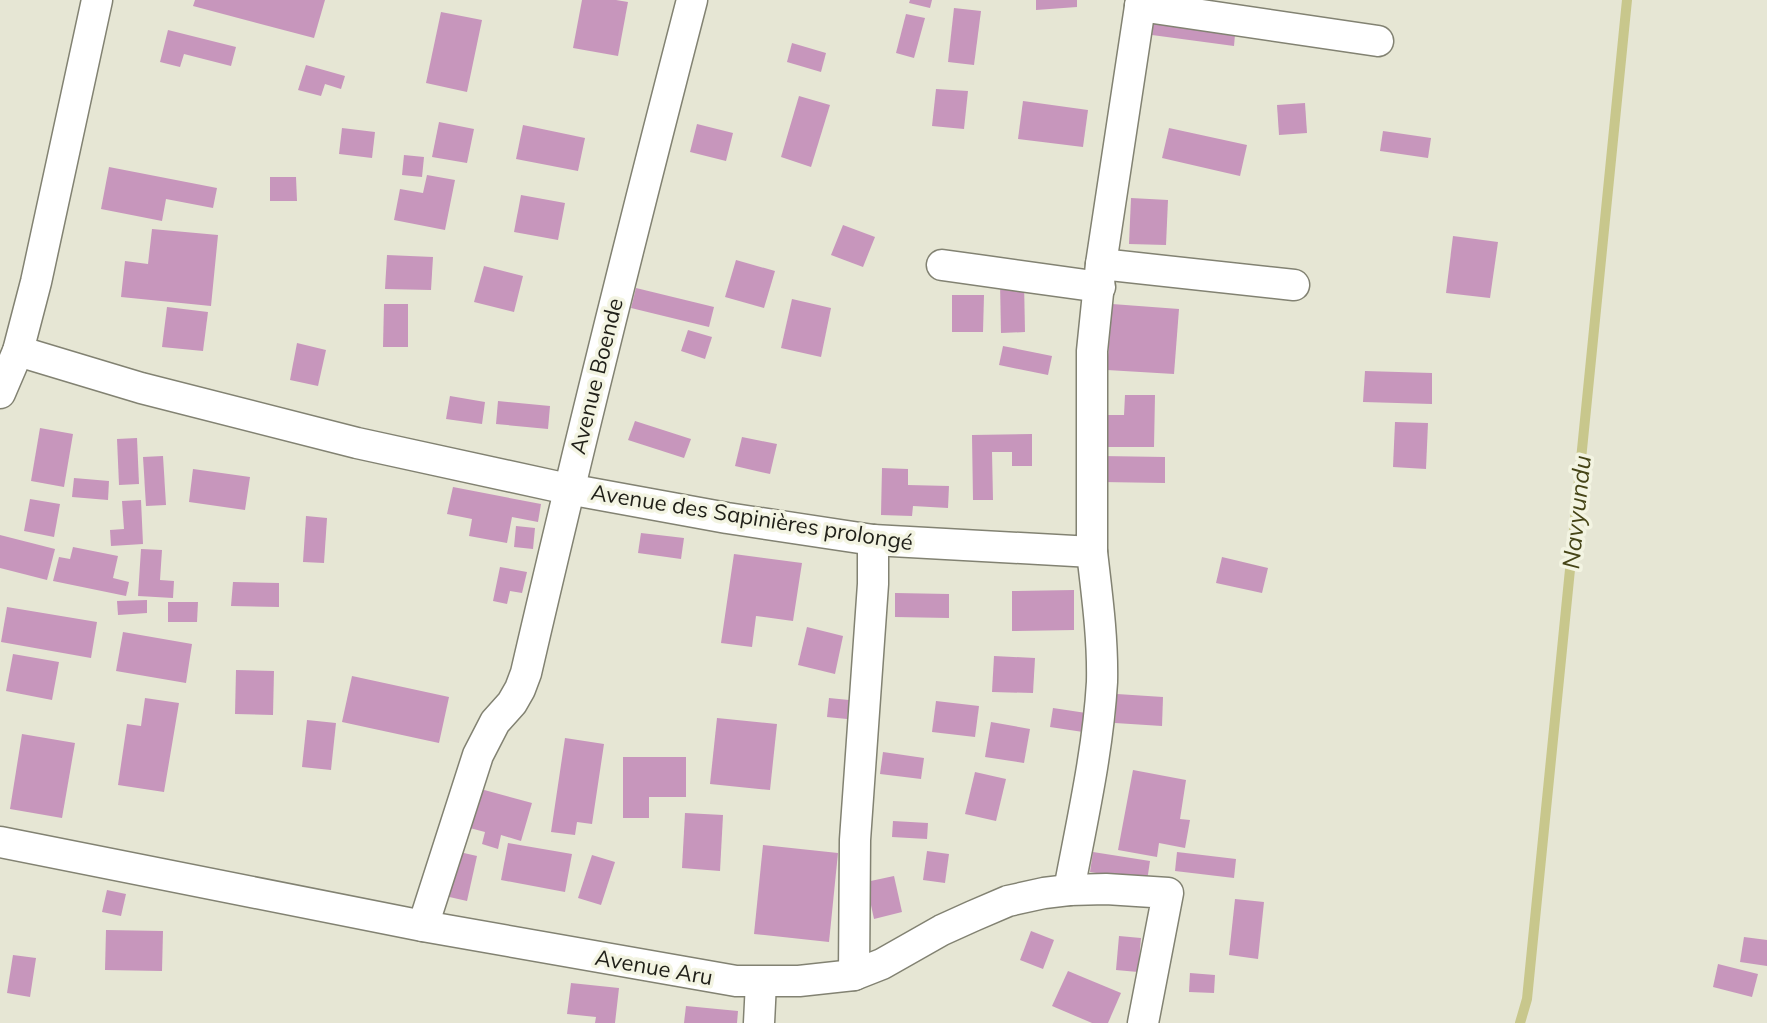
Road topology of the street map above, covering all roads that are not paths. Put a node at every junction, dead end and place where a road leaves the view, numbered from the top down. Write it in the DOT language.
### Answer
graph roads {
  1 [pos="97,0"];
  2 [pos="692,0"];
  3 [pos="1141,3"];
  4 [pos="1378,41"];
  5 [pos="942,265"];
  6 [pos="1100,276"];
  7 [pos="1294,285"];
  8 [pos="18,351"];
  9 [pos="0,393"];
  10 [pos="568,489"];
  11 [pos="873,540"];
  12 [pos="1092,552"];
  13 [pos="0,842"];
  14 [pos="1069,890"];
  15 [pos="423,926"];
  16 [pos="854,975"];
  17 [pos="761,982"];
  18 [pos="759,1023"];
  19 [pos="1143,1023"];
  1 -- 8 [label="street"];
  2 -- 10 [label="street, Avenue Boende"];
  3 -- 4 [label="street"];
  3 -- 6 [label="street"];
  5 -- 6 [label="street"];
  6 -- 7 [label="street"];
  6 -- 12 [label="street"];
  8 -- 9 [label="street"];
  8 -- 10 [label="street, Avenue des Sapinières prolongé"];
  10 -- 11 [label="street, Avenue des Sapinières prolongé"];
  10 -- 15 [label="street, Avenue Boende"];
  11 -- 12 [label="street, Avenue des Sapinières prolongé"];
  11 -- 16 [label="street"];
  12 -- 14 [label="street"];
  13 -- 15 [label="street, Avenue Aru"];
  14 -- 16 [label="street, Avenue Aru"];
  14 -- 19 [label="street, Avenue Aru"];
  15 -- 17 [label="street, Avenue Aru"];
  16 -- 17 [label="street, Avenue Aru"];
  17 -- 18 [label="street"];
}
